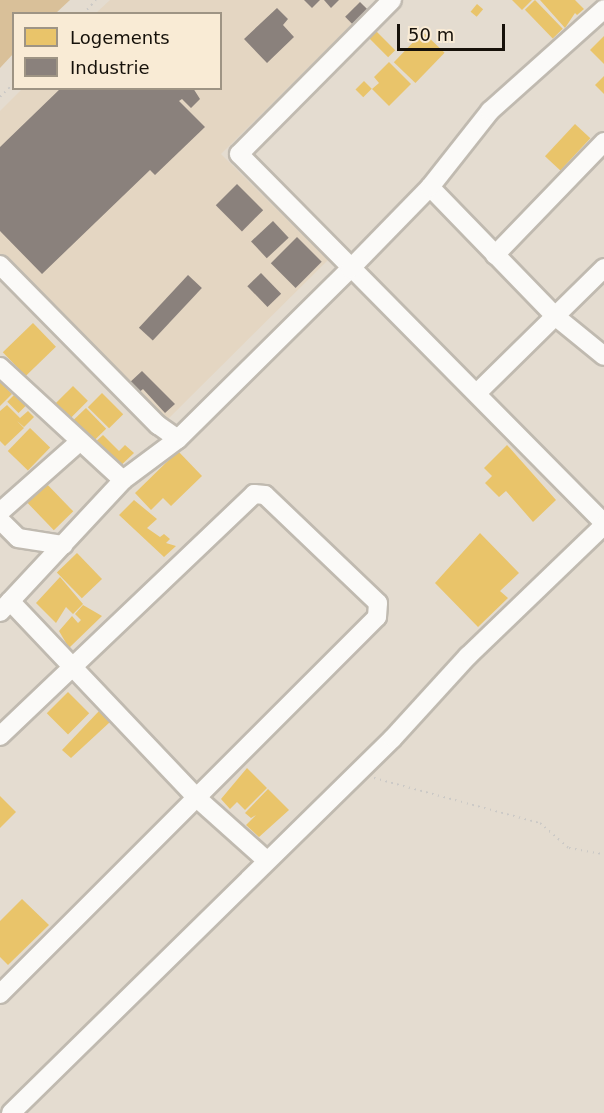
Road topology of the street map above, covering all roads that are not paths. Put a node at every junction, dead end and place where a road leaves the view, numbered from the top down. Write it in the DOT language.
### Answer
graph roads {
  1 [pos="392,0"];
  2 [pos="604,9"];
  3 [pos="604,142"];
  4 [pos="430,187"];
  5 [pos="495,255"];
  6 [pos="0,265"];
  7 [pos="350,268"];
  8 [pos="604,268"];
  9 [pos="555,316"];
  10 [pos="604,356"];
  11 [pos="0,367"];
  12 [pos="478,392"];
  13 [pos="177,439"];
  14 [pos="79,442"];
  15 [pos="123,480"];
  16 [pos="0,512"];
  17 [pos="0,519"];
  18 [pos="604,524"];
  19 [pos="63,545"];
  20 [pos="3,609"];
  21 [pos="70,666"];
  22 [pos="0,736"];
  23 [pos="198,798"];
  24 [pos="265,860"];
  25 [pos="0,994"];
  26 [pos="12,1113"];
  1 -- 7 [label="street"];
  2 -- 4 [label="street"];
  3 -- 5 [label="street"];
  4 -- 5 [label="street"];
  4 -- 7 [label="street"];
  5 -- 9 [label="street"];
  6 -- 13 [label="street"];
  7 -- 12 [label="street"];
  7 -- 13 [label="street"];
  8 -- 9 [label="street"];
  9 -- 10 [label="street"];
  9 -- 12 [label="street"];
  11 -- 14 [label="street"];
  12 -- 18 [label="street"];
  13 -- 15 [label="street"];
  14 -- 15 [label="street"];
  14 -- 16 [label="street"];
  15 -- 19 [label="street"];
  17 -- 19 [label="street"];
  18 -- 24 [label="street"];
  19 -- 20 [label="street"];
  20 -- 21 [label="street"];
  21 -- 22 [label="street"];
  21 -- 23 [label="street"];
  21 -- 23 [label="street"];
  23 -- 24 [label="street"];
  23 -- 25 [label="street"];
  24 -- 26 [label="street"];
}
